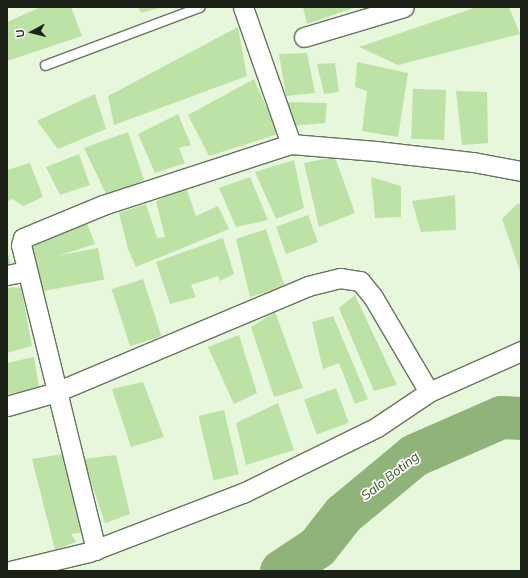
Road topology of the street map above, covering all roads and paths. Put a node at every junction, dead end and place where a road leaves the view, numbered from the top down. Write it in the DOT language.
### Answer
graph roads {
  1 [pos="199,7"];
  2 [pos="242,7"];
  3 [pos="404,7"];
  4 [pos="304,37"];
  5 [pos="45,66"];
  6 [pos="291,144"];
  7 [pos="521,171"];
  8 [pos="27,271"];
  9 [pos="7,275"];
  10 [pos="521,351"];
  11 [pos="56,392"];
  12 [pos="429,392"];
  13 [pos="7,406"];
  14 [pos="96,550"];
  15 [pos="10,571"];
  1 -- 5 [label="lane"];
  2 -- 6 [label="street"];
  3 -- 4 [label="street"];
  6 -- 7 [label="street"];
  6 -- 8 [label="street"];
  8 -- 9 [label="street"];
  8 -- 11 [label="street"];
  10 -- 12 [label="street"];
  11 -- 12 [label="street"];
  11 -- 13 [label="street"];
  11 -- 14 [label="street"];
  12 -- 14 [label="street"];
  14 -- 15 [label="street"];
}
